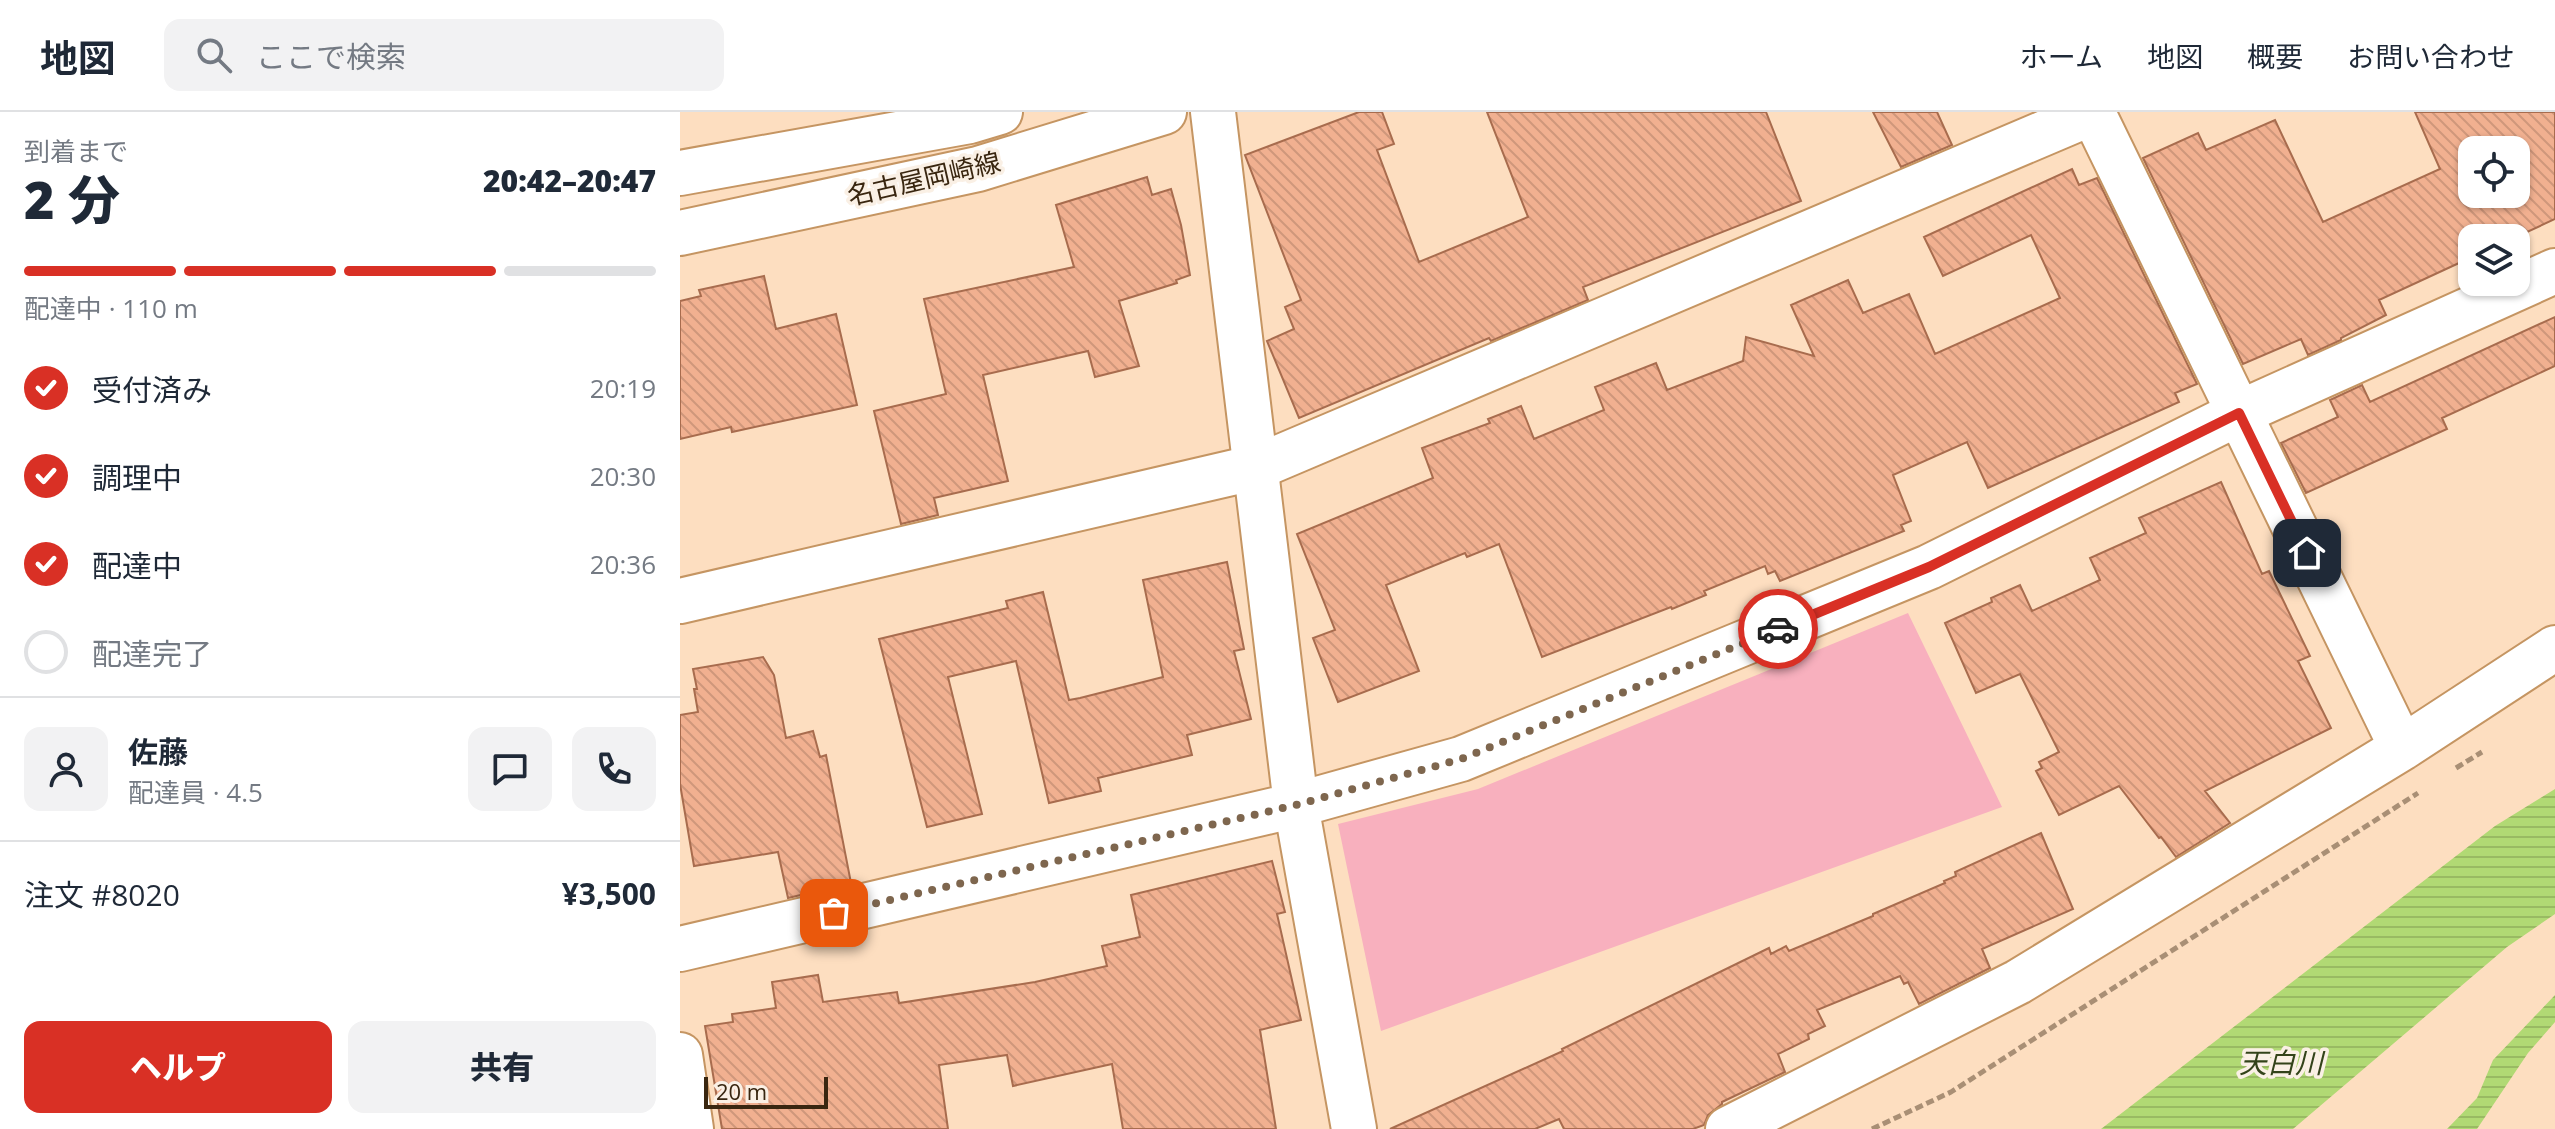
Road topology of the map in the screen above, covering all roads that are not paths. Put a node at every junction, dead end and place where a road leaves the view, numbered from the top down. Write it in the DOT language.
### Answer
graph roads {
  1 [pos="1000,112"];
  2 [pos="1164,112"];
  3 [pos="1213,112"];
  4 [pos="2094,112"];
  5 [pos="680,173"];
  6 [pos="680,233"];
  7 [pos="2555,271"];
  8 [pos="2239,413"];
  9 [pos="1257,467"];
  10 [pos="680,601"];
  11 [pos="2555,648"];
  12 [pos="2402,748"];
  13 [pos="1296,805"];
  14 [pos="680,949"];
  15 [pos="680,1055"];
  16 [pos="691,1129"];
  17 [pos="1354,1129"];
  18 [pos="1728,1129"];
  1 -- 5 [label="street, 名古屋岡崎線"];
  2 -- 6 [label="street, 名古屋岡崎線"];
  3 -- 9 [label="street"];
  4 -- 8 [label="street"];
  4 -- 9 [label="street"];
  7 -- 8 [label="street"];
  8 -- 12 [label="street"];
  8 -- 13 [label="street"];
  9 -- 10 [label="street"];
  9 -- 13 [label="street"];
  11 -- 12 [label="street"];
  12 -- 18 [label="street"];
  13 -- 14 [label="street"];
  13 -- 17 [label="street"];
  15 -- 16 [label="street"];
}
